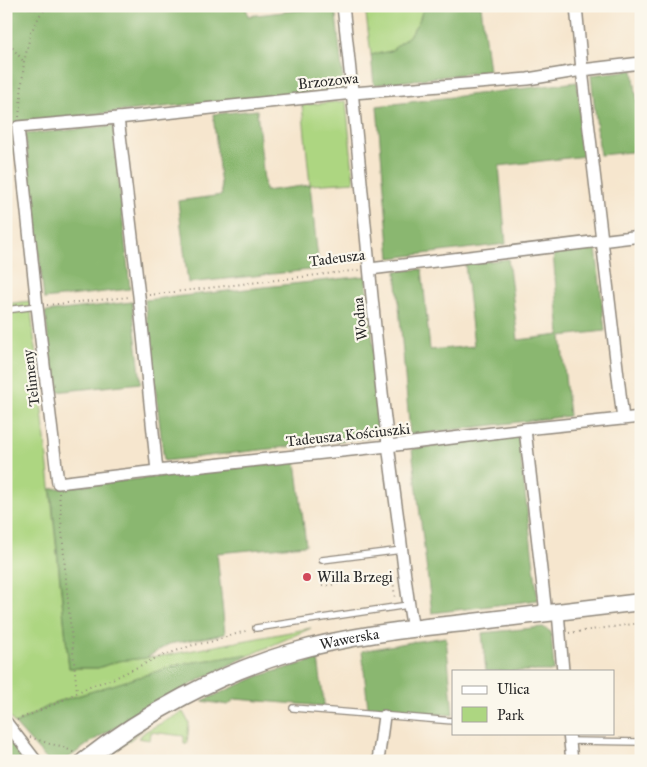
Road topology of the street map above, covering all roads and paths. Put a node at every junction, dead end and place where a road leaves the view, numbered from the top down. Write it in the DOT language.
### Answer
graph roads {
  1 [pos="48,6"];
  2 [pos="343,6"];
  3 [pos="576,6"];
  4 [pos="6,40"];
  5 [pos="24,62"];
  6 [pos="641,63"];
  7 [pos="582,70"];
  8 [pos="353,94"];
  9 [pos="118,118"];
  10 [pos="18,127"];
  11 [pos="641,236"];
  12 [pos="602,240"];
  13 [pos="370,269"];
  14 [pos="139,296"];
  15 [pos="37,306"];
  16 [pos="6,310"];
  17 [pos="641,417"];
  18 [pos="623,420"];
  19 [pos="525,429"];
  20 [pos="388,446"];
  21 [pos="157,470"];
  22 [pos="58,483"];
  23 [pos="402,550"];
  24 [pos="322,560"];
  25 [pos="322,586"];
  26 [pos="641,602"];
  27 [pos="408,605"];
  28 [pos="395,607"];
  29 [pos="551,612"];
  30 [pos="641,623"];
  31 [pos="256,628"];
  32 [pos="413,629"];
  33 [pos="568,633"];
  34 [pos="563,670"];
  35 [pos="77,692"];
  36 [pos="293,708"];
  37 [pos="384,716"];
  38 [pos="452,721"];
  39 [pos="7,724"];
  40 [pos="27,736"];
  41 [pos="570,737"];
  42 [pos="641,742"];
  43 [pos="81,757"];
  44 [pos="36,761"];
  45 [pos="378,761"];
  46 [pos="572,761"];
  1 -- 5 [label="path"];
  2 -- 8 [label="street, Wodna"];
  3 -- 7 [label="street"];
  4 -- 5 [label="path"];
  5 -- 10 [label="path"];
  6 -- 7 [label="street, Brzozowa"];
  7 -- 8 [label="street, Brzozowa"];
  7 -- 12 [label="street"];
  8 -- 9 [label="street, Brzozowa"];
  8 -- 13 [label="street, Wodna"];
  9 -- 10 [label="street, Brzozowa"];
  9 -- 14 [label="street"];
  10 -- 15 [label="street, Telimeny"];
  11 -- 12 [label="street, Tadeusza"];
  12 -- 13 [label="street, Tadeusza"];
  12 -- 18 [label="street"];
  13 -- 14 [label="path, Tadeusza"];
  13 -- 20 [label="street, Wodna"];
  14 -- 15 [label="path, Tadeusza"];
  14 -- 21 [label="street"];
  15 -- 16 [label="lane"];
  15 -- 22 [label="street, Telimeny"];
  17 -- 18 [label="street, Tadeusza Kościuszki"];
  18 -- 19 [label="street, Tadeusza Kościuszki"];
  19 -- 20 [label="street, Tadeusza Kościuszki"];
  19 -- 29 [label="street"];
  20 -- 21 [label="street, Tadeusza Kościuszki"];
  20 -- 23 [label="street, Wodna"];
  21 -- 22 [label="street, Tadeusza Kościuszki"];
  22 -- 35 [label="path"];
  23 -- 24 [label="lane"];
  23 -- 27 [label="street, Wodna"];
  25 -- 28 [label="path"];
  26 -- 29 [label="main road, Wawerska"];
  27 -- 28 [label="lane"];
  27 -- 32 [label="street, Wodna"];
  28 -- 31 [label="lane"];
  29 -- 32 [label="main road, Wawerska"];
  29 -- 34 [label="street"];
  30 -- 33 [label="path"];
  31 -- 35 [label="path"];
  32 -- 43 [label="main road, Wawerska"];
  35 -- 39 [label="path"];
  36 -- 37 [label="lane"];
  37 -- 38 [label="lane"];
  37 -- 45 [label="street"];
  39 -- 44 [label="street"];
  40 -- 43 [label="path"];
  41 -- 42 [label="lane"];
  41 -- 46 [label="street"];
}
